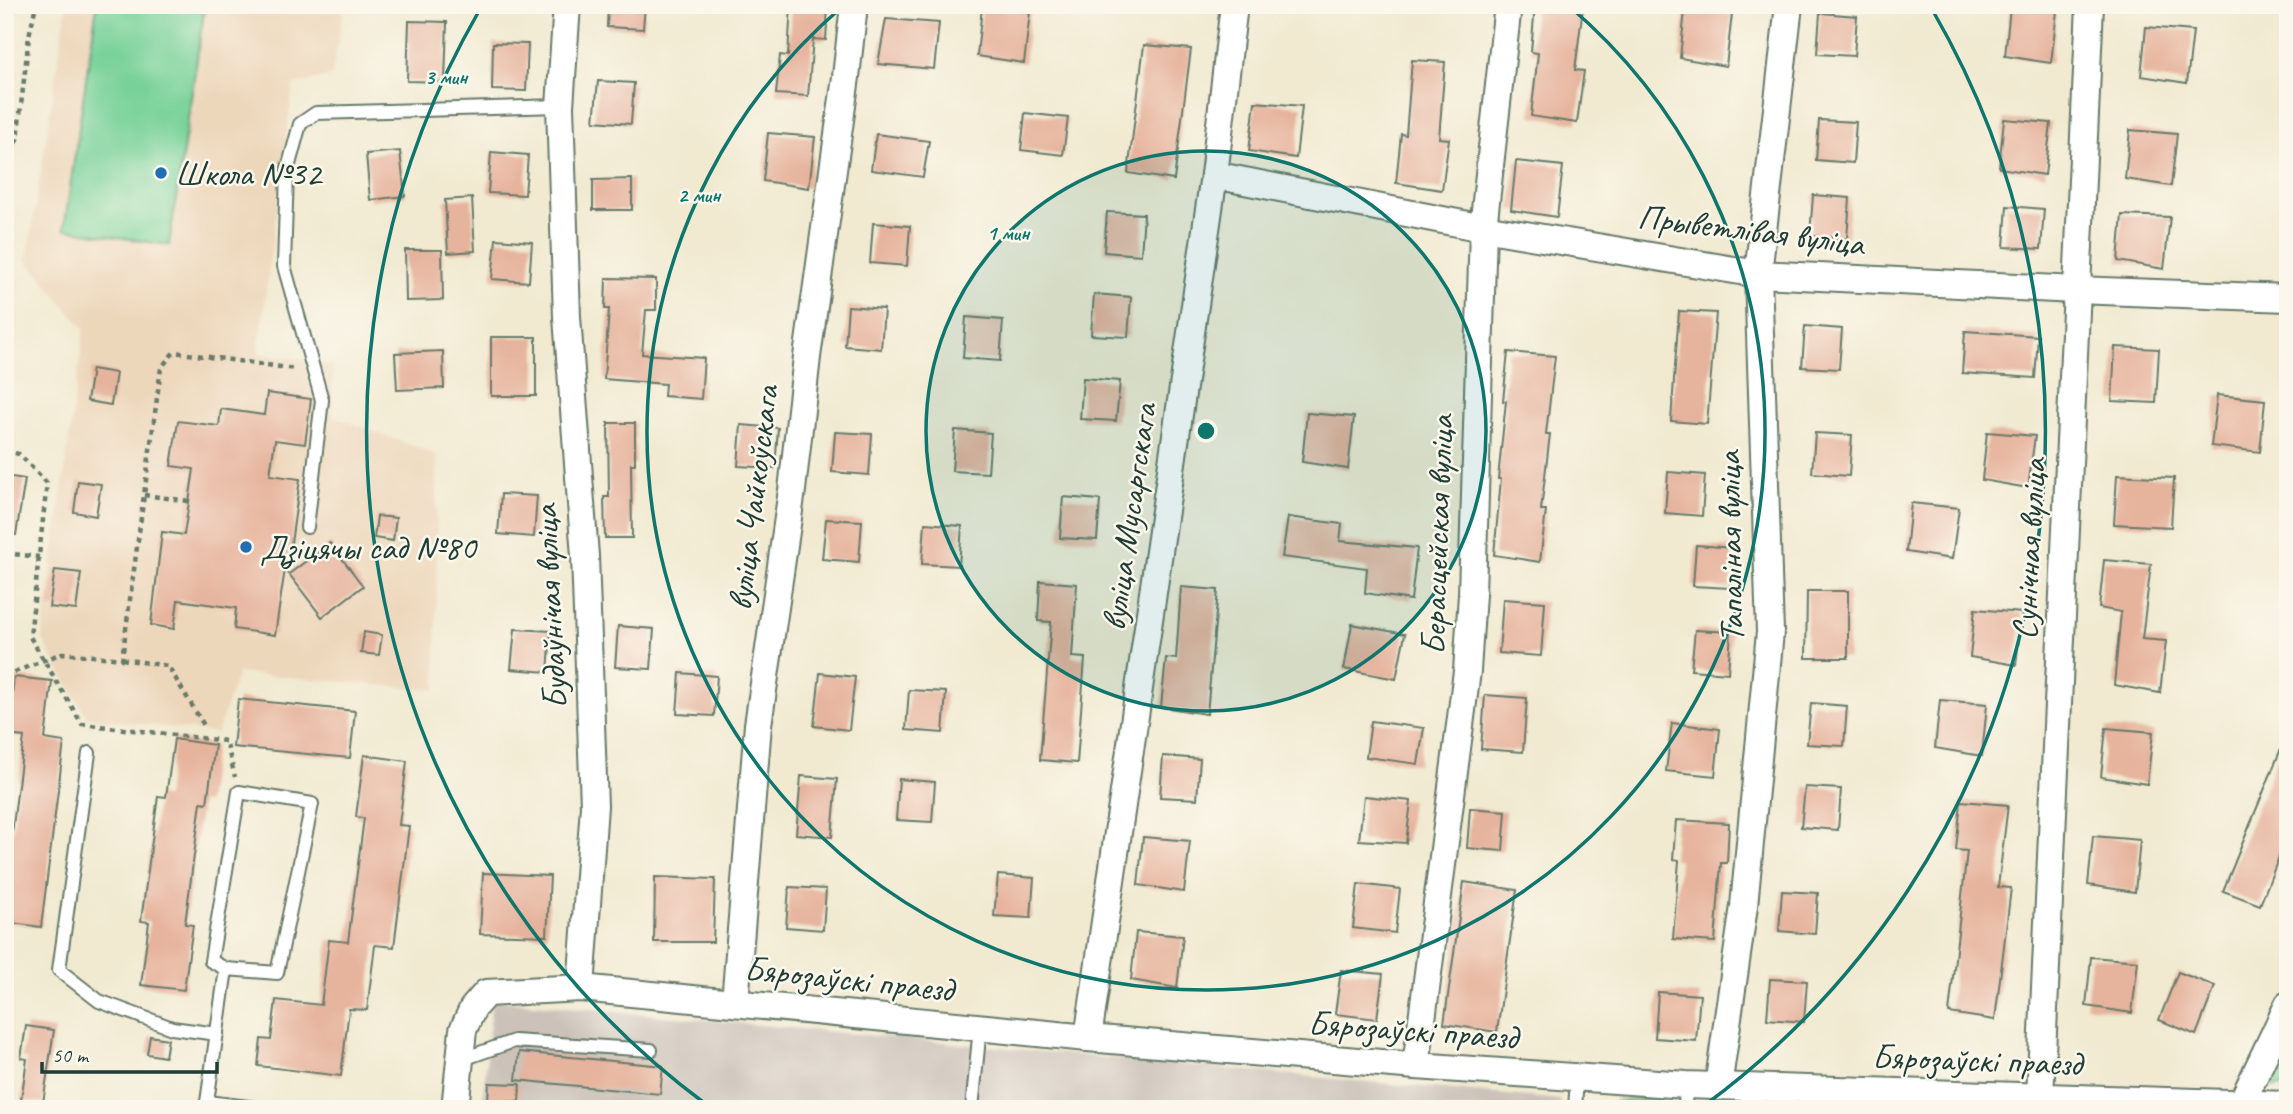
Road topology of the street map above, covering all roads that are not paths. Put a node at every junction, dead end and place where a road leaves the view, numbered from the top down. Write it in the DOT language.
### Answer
graph roads {
  1 [pos="566,5"];
  2 [pos="853,5"];
  3 [pos="1234,5"];
  4 [pos="1508,5"];
  5 [pos="1789,5"];
  6 [pos="2090,5"];
  7 [pos="560,106"];
  8 [pos="1214,175"];
  9 [pos="1483,228"];
  10 [pos="1758,274"];
  11 [pos="2076,290"];
  12 [pos="2288,298"];
  13 [pos="307,527"];
  14 [pos="89,753"];
  15 [pos="226,969"];
  16 [pos="581,988"];
  17 [pos="735,1002"];
  18 [pos="2288,1005"];
  19 [pos="980,1027"];
  20 [pos="217,1034"];
  21 [pos="1088,1038"];
  22 [pos="651,1049"];
  23 [pos="460,1060"];
  24 [pos="1416,1066"];
  25 [pos="1577,1077"];
  26 [pos="1718,1087"];
  27 [pos="1685,1097"];
  28 [pos="2040,1097"];
  29 [pos="206,1105"];
  30 [pos="2288,1105"];
  31 [pos="2240,1106"];
  32 [pos="266,1109"];
  33 [pos="455,1109"];
  34 [pos="972,1109"];
  35 [pos="1575,1109"];
  36 [pos="2074,1109"];
  1 -- 7 [label="street, Будаўнічая вуліца"];
  2 -- 17 [label="street, вуліца Чайкоўскага"];
  3 -- 8 [label="street, вуліца Мусаргскага"];
  4 -- 9 [label="street, Берасцейская вуліца"];
  5 -- 10 [label="street, Тапаліная вуліца"];
  6 -- 11 [label="street, Сунічная вуліца"];
  7 -- 13 [label="lane"];
  7 -- 16 [label="street, Будаўнічая вуліца"];
  8 -- 9 [label="street, Прыветлівая вуліца"];
  8 -- 21 [label="street, вуліца Мусаргскага"];
  9 -- 10 [label="street, Прыветлівая вуліца"];
  9 -- 24 [label="street, Берасцейская вуліца"];
  10 -- 11 [label="street, Прыветлівая вуліца"];
  10 -- 26 [label="street, Тапаліная вуліца"];
  11 -- 12 [label="street, Прыветлівая вуліца"];
  11 -- 28 [label="street, Сунічная вуліца"];
  14 -- 20 [label="lane"];
  15 -- 15 [label="lane"];
  15 -- 20 [label="lane"];
  16 -- 17 [label="street, Бярозаўскі праезд"];
  16 -- 23 [label="street"];
  17 -- 19 [label="street, Бярозаўскі праезд"];
  18 -- 31 [label="street"];
  19 -- 21 [label="street, Бярозаўскі праезд"];
  19 -- 34 [label="lane"];
  20 -- 29 [label="lane"];
  21 -- 24 [label="street, Бярозаўскі праезд"];
  22 -- 23 [label="lane"];
  23 -- 33 [label="street"];
  24 -- 25 [label="street, Бярозаўскі праезд"];
  25 -- 27 [label="street, Бярозаўскі праезд"];
  25 -- 35 [label="lane"];
  26 -- 27 [label="street, Бярозаўскі праезд"];
  26 -- 28 [label="street, Бярозаўскі праезд"];
  28 -- 31 [label="street, Бярозаўскі праезд"];
  28 -- 36 [label="street"];
  29 -- 32 [label="lane"];
  30 -- 31 [label="street, Бярозаўскі праезд"];
}
